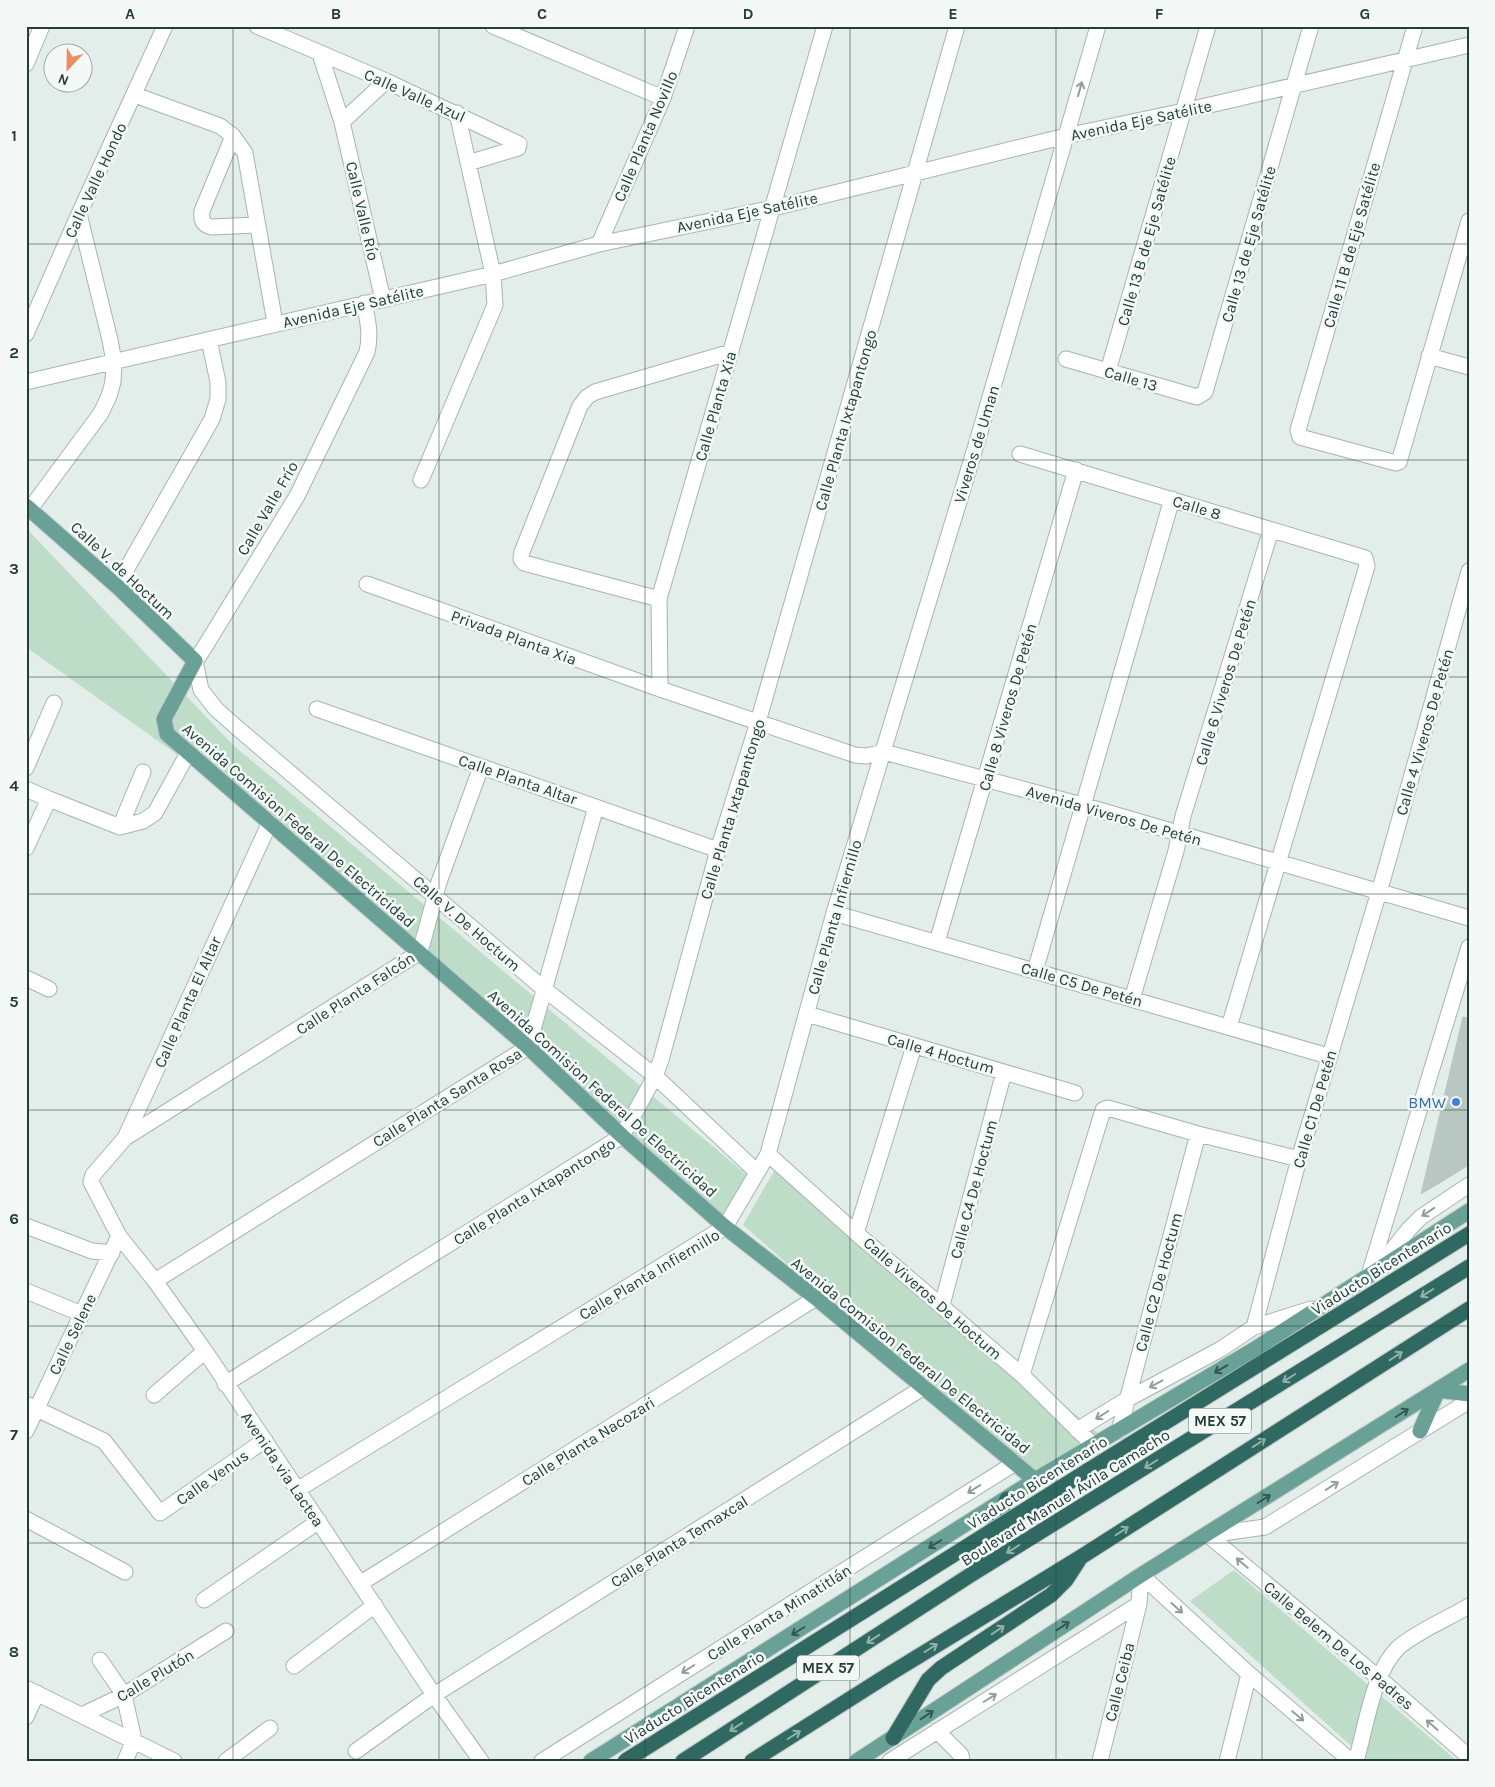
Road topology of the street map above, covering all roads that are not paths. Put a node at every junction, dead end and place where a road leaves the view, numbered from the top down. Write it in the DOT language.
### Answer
graph roads {
  1 [pos="42,26"];
  2 [pos="166,26"];
  3 [pos="257,26"];
  4 [pos="493,26"];
  5 [pos="687,26"];
  6 [pos="825,26"];
  7 [pos="957,26"];
  8 [pos="1098,26"];
  9 [pos="1208,26"];
  10 [pos="1312,26"];
  11 [pos="1415,26"];
  12 [pos="526,33"];
  13 [pos="1469,45"];
  14 [pos="320,54"];
  15 [pos="1404,60"];
  16 [pos="26,64"];
  17 [pos="386,81"];
  18 [pos="1294,86"];
  19 [pos="135,95"];
  20 [pos="663,98"];
  21 [pos="1184,111"];
  22 [pos="457,113"];
  23 [pos="342,122"];
  24 [pos="233,136"];
  25 [pos="1066,136"];
  26 [pos="468,164"];
  27 [pos="916,173"];
  28 [pos="773,208"];
  29 [pos="79,214"];
  30 [pos="1469,221"];
  31 [pos="257,225"];
  32 [pos="599,244"];
  33 [pos="493,274"];
  34 [pos="383,300"];
  35 [pos="364,303"];
  36 [pos="275,323"];
  37 [pos="26,334"];
  38 [pos="209,340"];
  39 [pos="731,352"];
  40 [pos="1429,356"];
  41 [pos="1066,359"];
  42 [pos="114,362"];
  43 [pos="1469,367"];
  44 [pos="1108,371"];
  45 [pos="26,382"];
  46 [pos="1197,397"];
  47 [pos="1020,454"];
  48 [pos="1076,470"];
  49 [pos="421,480"];
  50 [pos="1172,499"];
  51 [pos="28,507"];
  52 [pos="1271,530"];
  53 [pos="1469,571"];
  54 [pos="367,584"];
  55 [pos="118,587"];
  56 [pos="659,599"];
  57 [pos="195,661"];
  58 [pos="660,689"];
  59 [pos="54,703"];
  60 [pos="317,709"];
  61 [pos="164,719"];
  62 [pos="758,722"];
  63 [pos="884,752"];
  64 [pos="188,753"];
  65 [pos="482,767"];
  66 [pos="26,768"];
  67 [pos="143,772"];
  68 [pos="986,780"];
  69 [pos="26,789"];
  70 [pos="48,799"];
  71 [pos="1082,805"];
  72 [pos="596,807"];
  73 [pos="270,822"];
  74 [pos="120,827"];
  75 [pos="1180,833"];
  76 [pos="26,848"];
  77 [pos="718,850"];
  78 [pos="1278,864"];
  79 [pos="1379,892"];
  80 [pos="435,896"];
  81 [pos="834,913"];
  82 [pos="1469,918"];
  83 [pos="937,942"];
  84 [pos="1469,947"];
  85 [pos="420,952"];
  86 [pos="1035,971"];
  87 [pos="26,978"];
  88 [pos="49,989"];
  89 [pos="544,989"];
  90 [pos="1132,999"];
  91 [pos="806,1014"];
  92 [pos="1229,1027"];
  93 [pos="528,1046"];
  94 [pos="914,1046"];
  95 [pos="1328,1056"];
  96 [pos="1004,1072"];
  97 [pos="655,1076"];
  98 [pos="1075,1093"];
  99 [pos="1198,1134"];
  100 [pos="622,1136"];
  101 [pos="125,1138"];
  102 [pos="768,1154"];
  103 [pos="1298,1159"];
  104 [pos="758,1172"];
  105 [pos="93,1176"];
  106 [pos="1469,1185"];
  107 [pos="1469,1211"];
  108 [pos="26,1226"];
  109 [pos="725,1228"];
  110 [pos="856,1233"];
  111 [pos="1469,1234"];
  112 [pos="119,1236"];
  113 [pos="112,1253"];
  114 [pos="1469,1267"];
  115 [pos="1372,1273"];
  116 [pos="155,1281"];
  117 [pos="26,1291"];
  118 [pos="816,1298"];
  119 [pos="1326,1304"];
  120 [pos="942,1305"];
  121 [pos="1469,1309"];
  122 [pos="82,1314"];
  123 [pos="1254,1327"];
  124 [pos="204,1351"];
  125 [pos="1469,1370"];
  126 [pos="1022,1375"];
  127 [pos="225,1384"];
  128 [pos="924,1387"];
  129 [pos="1438,1390"];
  130 [pos="1469,1394"];
  131 [pos="154,1395"];
  132 [pos="1126,1400"];
  133 [pos="1469,1401"];
  134 [pos="31,1406"];
  135 [pos="1077,1430"];
  136 [pos="26,1431"];
  137 [pos="1119,1431"];
  138 [pos="1420,1431"];
  139 [pos="265,1440"];
  140 [pos="1094,1446"];
  141 [pos="1015,1463"];
  142 [pos="1035,1480"];
  143 [pos="297,1490"];
  144 [pos="1007,1499"];
  145 [pos="26,1518"];
  146 [pos="318,1521"];
  147 [pos="1208,1534"];
  148 [pos="1081,1557"];
  149 [pos="125,1572"];
  150 [pos="972,1574"];
  151 [pos="1141,1575"];
  152 [pos="361,1583"];
  153 [pos="204,1600"];
  154 [pos="1139,1604"];
  155 [pos="375,1605"];
  156 [pos="1469,1606"];
  157 [pos="226,1631"];
  158 [pos="100,1660"];
  159 [pos="294,1666"];
  160 [pos="1249,1674"];
  161 [pos="1380,1679"];
  162 [pos="32,1690"];
  163 [pos="124,1695"];
  164 [pos="434,1695"];
  165 [pos="82,1715"];
  166 [pos="26,1717"];
  167 [pos="270,1728"];
  168 [pos="937,1731"];
  169 [pos="893,1738"];
  170 [pos="134,1740"];
  171 [pos="356,1751"];
  172 [pos="1469,1758"];
  173 [pos="125,1761"];
  174 [pos="174,1761"];
  175 [pos="226,1761"];
  176 [pos="480,1761"];
  177 [pos="542,1761"];
  178 [pos="591,1761"];
  179 [pos="624,1761"];
  180 [pos="683,1761"];
  181 [pos="752,1761"];
  182 [pos="857,1761"];
  183 [pos="890,1761"];
  184 [pos="962,1761"];
  185 [pos="1100,1761"];
  186 [pos="1227,1761"];
  187 [pos="1351,1761"];
  188 [pos="1356,1761"];
  1 -- 16 [label="street"];
  2 -- 19 [label="street, Calle Valle Hondo"];
  3 -- 14 [label="street, Calle Valle Azul"];
  4 -- 12 [label="street"];
  5 -- 20 [label="street, Calle Planta Novillo"];
  6 -- 28 [label="street, Calle Planta Xia"];
  7 -- 27 [label="street, Calle Planta Ixtapantongo"];
  25 -- 8 [label="street, Viveros de Uman, one-way"];
  9 -- 21 [label="street, Calle 13 B de Eje Satélite"];
  10 -- 18 [label="street, Calle 13 de Eje Satélite"];
  11 -- 15 [label="street, Calle 11 B de Eje Satélite"];
  12 -- 20 [label="street"];
  13 -- 15 [label="street, Avenida Eje Satélite"];
  14 -- 17 [label="street, Calle Valle Azul"];
  14 -- 23 [label="street, Calle Valle Río"];
  15 -- 18 [label="street, Avenida Eje Satélite"];
  15 -- 40 [label="street, Calle 11 B de Eje Satélite"];
  17 -- 22 [label="street, Calle Valle Azul"];
  17 -- 23 [label="street"];
  18 -- 21 [label="street, Avenida Eje Satélite"];
  18 -- 46 [label="street, Calle 13 de Eje Satélite"];
  19 -- 24 [label="street"];
  19 -- 29 [label="street, Calle Valle Hondo"];
  20 -- 32 [label="street, Calle Planta Novillo"];
  21 -- 25 [label="street, Avenida Eje Satélite"];
  21 -- 44 [label="street, Calle 13 B de Eje Satélite"];
  22 -- 26 [label="street"];
  22 -- 26 [label="street, Calle Valle Azul"];
  23 -- 34 [label="street, Calle Valle Río"];
  24 -- 31 [label="street"];
  24 -- 31 [label="street"];
  25 -- 27 [label="street, Avenida Eje Satélite"];
  25 -- 63 [label="street, Viveros de Uman"];
  26 -- 33 [label="street"];
  27 -- 28 [label="street, Avenida Eje Satélite"];
  27 -- 62 [label="street, Calle Planta Ixtapantongo"];
  28 -- 32 [label="street, Avenida Eje Satélite"];
  28 -- 39 [label="street, Calle Planta Xia"];
  29 -- 37 [label="street, Calle Valle Hondo"];
  29 -- 42 [label="street"];
  30 -- 40 [label="street"];
  31 -- 36 [label="street"];
  32 -- 33 [label="street, Avenida Eje Satélite"];
  33 -- 34 [label="street, Avenida Eje Satélite"];
  33 -- 49 [label="street"];
  34 -- 35 [label="street, Avenida Eje Satélite"];
  35 -- 36 [label="street, Avenida Eje Satélite"];
  35 -- 57 [label="street, Calle Valle Frío"];
  36 -- 38 [label="street, Avenida Eje Satélite"];
  38 -- 42 [label="street, Avenida Eje Satélite"];
  38 -- 55 [label="street"];
  39 -- 56 [label="street, Calle Planta Xia"];
  39 -- 56 [label="street"];
  40 -- 43 [label="street"];
  41 -- 44 [label="street, Calle 13"];
  42 -- 45 [label="street, Avenida Eje Satélite"];
  42 -- 51 [label="street"];
  44 -- 46 [label="street, Calle 13"];
  47 -- 48 [label="street, Calle 8"];
  48 -- 50 [label="street, Calle 8"];
  48 -- 68 [label="street, Calle 8 Viveros De Petén"];
  50 -- 52 [label="street, Calle 8"];
  50 -- 71 [label="street"];
  51 -- 55 [label="main road, Calle V. de Hoctum"];
  52 -- 75 [label="street, Calle 6 Viveros De Petén"];
  52 -- 78 [label="street, Calle 8"];
  53 -- 79 [label="street, Calle 4 Viveros De Petén"];
  54 -- 58 [label="street, Privada Planta Xia"];
  55 -- 57 [label="main road, Calle V. de Hoctum"];
  56 -- 58 [label="street, Calle Planta Xia"];
  57 -- 61 [label="main road, Calle Valle Frío"];
  57 -- 80 [label="street, Calle V. De Hoctum"];
  58 -- 62 [label="street"];
  59 -- 66 [label="street"];
  60 -- 65 [label="street, Calle Planta Altar"];
  61 -- 64 [label="main road, Avenida Comision Federal De Electricidad"];
  62 -- 63 [label="street, Avenida Viveros De Petén"];
  62 -- 77 [label="street, Calle Planta Ixtapantongo"];
  63 -- 68 [label="street, Avenida Viveros De Petén"];
  63 -- 81 [label="street, Calle Planta Infiernillo"];
  64 -- 73 [label="main road, Avenida Comision Federal De Electricidad"];
  64 -- 74 [label="street"];
  65 -- 72 [label="street, Calle Planta Altar"];
  65 -- 80 [label="street, Calle Planta Falcón"];
  67 -- 74 [label="street"];
  68 -- 71 [label="street, Avenida Viveros De Petén"];
  68 -- 83 [label="street, Calle 8 Viveros De Petén"];
  69 -- 70 [label="street"];
  70 -- 74 [label="street"];
  70 -- 76 [label="street"];
  71 -- 75 [label="street, Avenida Viveros De Petén"];
  71 -- 86 [label="street"];
  72 -- 77 [label="street, Calle Planta Altar"];
  72 -- 89 [label="street, Calle Planta Santa Rosa"];
  73 -- 85 [label="main road, Avenida Comision Federal De Electricidad"];
  73 -- 101 [label="street, Calle Planta El Altar"];
  75 -- 78 [label="street, Avenida Viveros De Petén"];
  75 -- 90 [label="street"];
  77 -- 97 [label="street, Calle Planta Ixtapantongo"];
  78 -- 79 [label="street, Avenida Viveros De Petén"];
  78 -- 92 [label="street"];
  79 -- 82 [label="street, Avenida Viveros De Petén"];
  79 -- 95 [label="street, Calle C1 De Petén"];
  80 -- 85 [label="street, Calle Planta Falcón"];
  80 -- 89 [label="street, Calle V. De Hoctum"];
  81 -- 83 [label="street, Calle C5 De Petén"];
  81 -- 91 [label="street, Calle Planta Infiernillo"];
  83 -- 86 [label="street, Calle C5 De Petén"];
  84 -- 115 [label="street"];
  85 -- 93 [label="main road, Avenida Comision Federal De Electricidad"];
  85 -- 101 [label="street, Calle Planta Falcón"];
  86 -- 90 [label="street, Calle C5 De Petén"];
  87 -- 88 [label="street"];
  89 -- 93 [label="street, Calle Planta Santa Rosa"];
  89 -- 97 [label="street, Calle V. De Hoctum"];
  90 -- 92 [label="street, Calle C5 De Petén"];
  91 -- 94 [label="street, Calle 4 Hoctum"];
  91 -- 102 [label="street, Calle Planta Infiernillo"];
  92 -- 95 [label="street, Calle C5 De Petén"];
  93 -- 100 [label="main road, Avenida Comision Federal De Electricidad"];
  93 -- 116 [label="street, Calle Planta Santa Rosa"];
  94 -- 96 [label="street, Calle 4 Hoctum"];
  94 -- 110 [label="street"];
  95 -- 103 [label="street, Calle C1 De Petén"];
  96 -- 98 [label="street, Calle 4 Hoctum"];
  96 -- 120 [label="street, Calle C4 De Hoctum"];
  97 -- 100 [label="street, Calle Planta Ixtapantongo"];
  97 -- 104 [label="street, Calle V. De Hoctum"];
  99 -- 103 [label="street"];
  99 -- 126 [label="street"];
  99 -- 132 [label="street, Calle C2 De Hoctum"];
  100 -- 109 [label="main road, Avenida Comision Federal De Electricidad"];
  100 -- 127 [label="street, Calle Planta Ixtapantongo"];
  101 -- 105 [label="street, Calle Planta El Altar"];
  102 -- 104 [label="street, Calle Planta Infiernillo"];
  102 -- 110 [label="street, Calle Viveros De Hoctum"];
  103 -- 123 [label="street, Calle C1 De Petén"];
  104 -- 109 [label="street, Calle Planta Infiernillo"];
  105 -- 112 [label="street, Avenida via Lactea"];
  106 -- 115 [label="street, one-way"];
  107 -- 115 [label="main road, Boulevard Manuel Ávila Camacho"];
  108 -- 113 [label="street"];
  109 -- 118 [label="main road, Avenida Comision Federal De Electricidad"];
  109 -- 143 [label="street, Calle Planta Infiernillo"];
  110 -- 120 [label="street, Calle Viveros De Hoctum"];
  111 -- 179 [label="highway, Viaducto Bicentenario, bridge"];
  112 -- 113 [label="street, Calle Selene"];
  112 -- 116 [label="street, Avenida via Lactea"];
  113 -- 122 [label="street, Calle Selene"];
  114 -- 150 [label="highway, Boulevard Manuel Ávila Camacho / MEX 57, one-way"];
  115 -- 119 [label="main road, Boulevard Manuel Ávila Camacho"];
  116 -- 124 [label="street, Avenida via Lactea"];
  117 -- 122 [label="street"];
  118 -- 128 [label="main road, Avenida Comision Federal De Electricidad"];
  118 -- 152 [label="street, Calle Planta Nacozari"];
  119 -- 123 [label="street"];
  119 -- 137 [label="main road, Boulevard Manuel Ávila Camacho, one-way"];
  120 -- 126 [label="street, Calle Viveros De Hoctum"];
  148 -- 121 [label="highway, MEX 57, one-way"];
  122 -- 134 [label="street, Calle Selene"];
  123 -- 132 [label="street, one-way"];
  124 -- 127 [label="street, Avenida via Lactea"];
  124 -- 131 [label="street"];
  125 -- 129 [label="main road"];
  126 -- 135 [label="street, Calle Viveros De Hoctum"];
  127 -- 139 [label="street, Avenida via Lactea"];
  128 -- 141 [label="main road, Avenida Comision Federal De Electricidad"];
  128 -- 164 [label="street, Calle Planta Temaxcal"];
  129 -- 130 [label="main road"];
  129 -- 138 [label="main road"];
  147 -- 129 [label="main road, one-way"];
  132 -- 135 [label="street, one-way"];
  132 -- 137 [label="street, Calle C2 De Hoctum"];
  133 -- 138 [label="street"];
  134 -- 136 [label="street, Calle Selene"];
  134 -- 139 [label="street, Calle Venus"];
  135 -- 140 [label="street, Calle Viveros De Hoctum"];
  137 -- 140 [label="main road, Boulevard Manuel Ávila Camacho"];
  147 -- 138 [label="street, one-way"];
  139 -- 143 [label="street, Avenida via Lactea"];
  140 -- 142 [label="main road, Boulevard Manuel Ávila Camacho"];
  141 -- 142 [label="main road, Avenida Comision Federal De Electricidad"];
  141 -- 177 [label="street, Calle Planta Minatitlán, one-way"];
  142 -- 144 [label="main road, Boulevard Manuel Ávila Camacho"];
  143 -- 146 [label="street, Avenida via Lactea"];
  144 -- 150 [label="highway"];
  144 -- 178 [label="main road, Boulevard Manuel Ávila Camacho, one-way"];
  145 -- 149 [label="street"];
  146 -- 152 [label="street, Avenida via Lactea"];
  146 -- 153 [label="street"];
  147 -- 151 [label="main road"];
  161 -- 147 [label="street, Calle Belem De Los Padres, one-way"];
  169 -- 148 [label="highway, one-way"];
  181 -- 148 [label="highway, MEX 57, one-way"];
  150 -- 180 [label="highway, Boulevard Manuel Ávila Camacho / MEX 57, one-way"];
  151 -- 154 [label="street, Calle Ceiba"];
  151 -- 160 [label="street, one-way"];
  169 -- 151 [label="main road, one-way"];
  152 -- 155 [label="street, Avenida via Lactea"];
  168 -- 154 [label="street, one-way"];
  154 -- 185 [label="street, Calle Ceiba"];
  155 -- 159 [label="street"];
  155 -- 164 [label="street, Avenida via Lactea"];
  156 -- 161 [label="street"];
  157 -- 163 [label="street, Calle Plutón"];
  158 -- 163 [label="street"];
  160 -- 186 [label="street"];
  160 -- 187 [label="street, one-way"];
  172 -- 161 [label="street, Calle Belem De Los Padres, one-way"];
  161 -- 188 [label="street"];
  162 -- 165 [label="street"];
  162 -- 166 [label="street"];
  163 -- 165 [label="street, Calle Plutón"];
  163 -- 170 [label="street"];
  164 -- 171 [label="street, Calle Planta Temaxcal"];
  164 -- 176 [label="street, Avenida via Lactea"];
  165 -- 170 [label="street"];
  167 -- 175 [label="street"];
  168 -- 183 [label="street"];
  168 -- 184 [label="street"];
  169 -- 182 [label="main road"];
  170 -- 173 [label="street"];
  170 -- 174 [label="street"];
}
